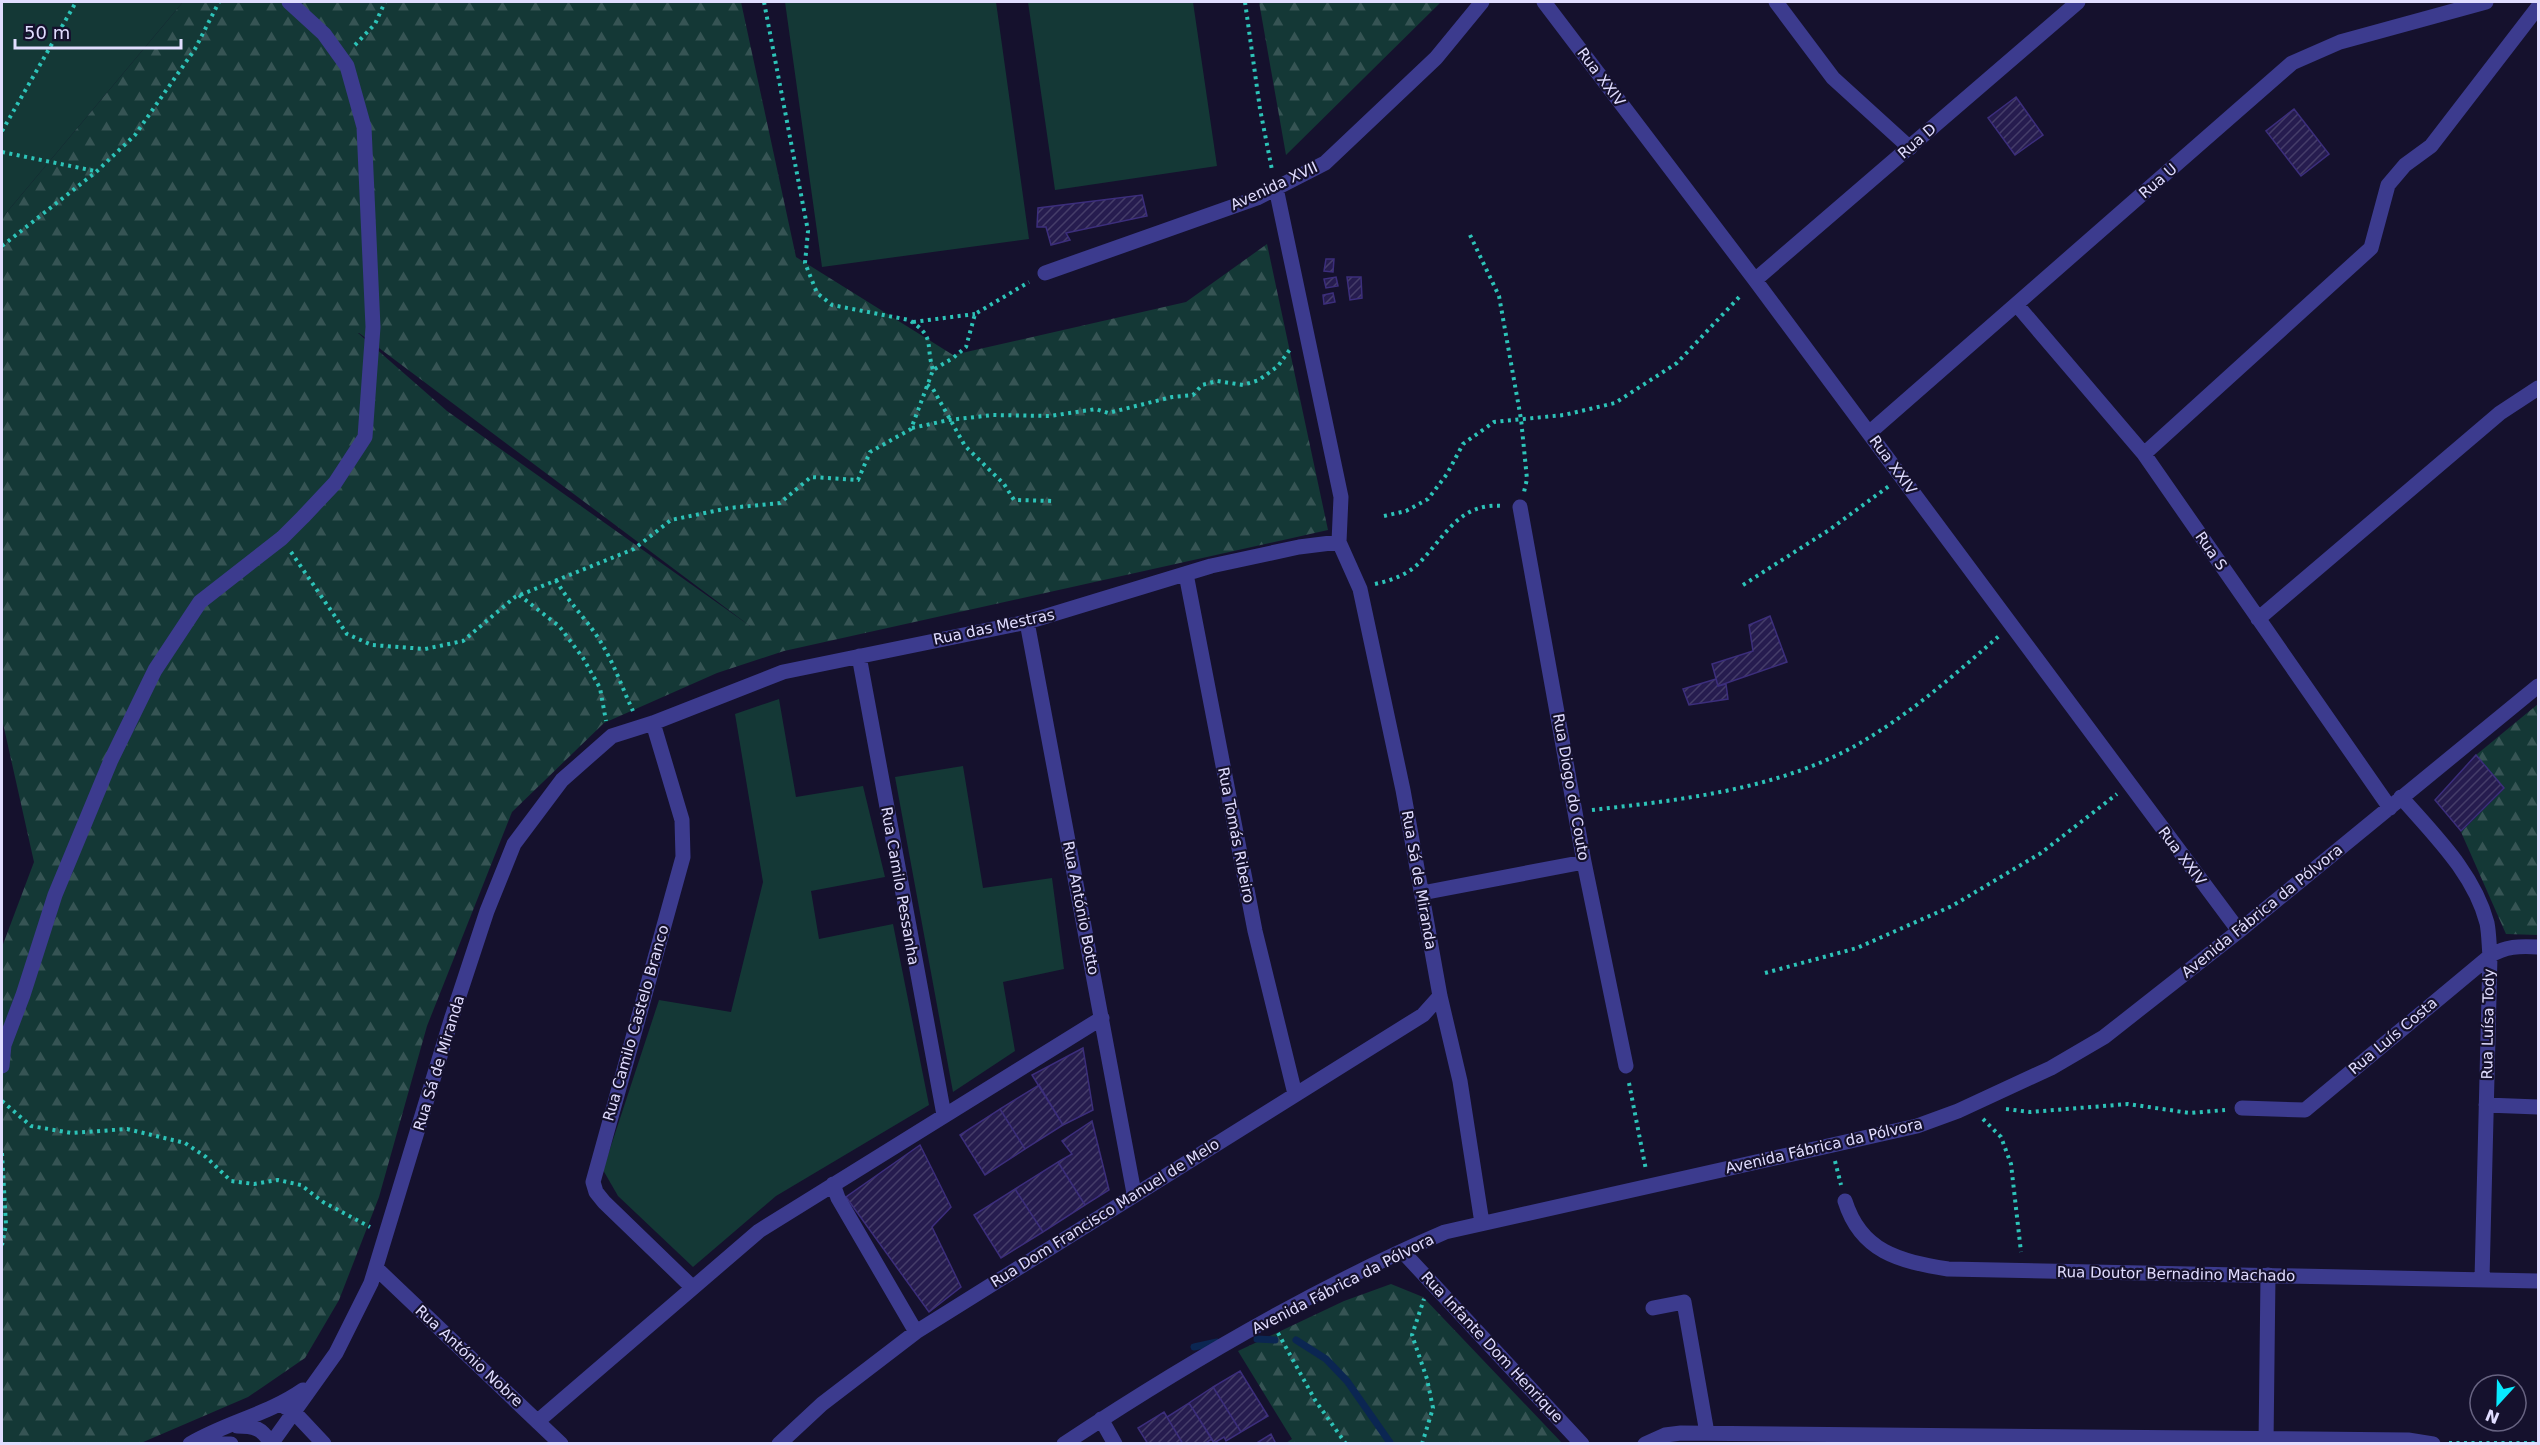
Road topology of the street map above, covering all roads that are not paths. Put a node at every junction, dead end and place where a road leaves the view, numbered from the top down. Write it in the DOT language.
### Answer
graph roads {
  1 [pos="289,2"];
  2 [pos="1482,2"];
  3 [pos="1544,2"];
  4 [pos="1776,2"];
  5 [pos="2078,2"];
  6 [pos="2486,2"];
  7 [pos="2538,7"];
  8 [pos="1910,148"];
  9 [pos="1276,189"];
  10 [pos="1045,273"];
  11 [pos="1755,280"];
  12 [pos="2017,305"];
  13 [pos="2538,388"];
  14 [pos="1869,433"];
  15 [pos="2144,454"];
  16 [pos="1520,507"];
  17 [pos="1339,542"];
  18 [pos="1186,574"];
  19 [pos="2258,619"];
  20 [pos="1026,622"];
  21 [pos="859,656"];
  22 [pos="2538,686"];
  23 [pos="647,726"];
  24 [pos="2396,802"];
  25 [pos="1584,862"];
  26 [pos="1422,893"];
  27 [pos="2239,931"];
  28 [pos="2538,947"];
  29 [pos="2490,956"];
  30 [pos="1440,996"];
  31 [pos="1102,1018"];
  32 [pos="2,1066"];
  33 [pos="1626,1066"];
  34 [pos="1295,1094"];
  35 [pos="2486,1105"];
  36 [pos="2538,1107"];
  37 [pos="2242,1108"];
  38 [pos="944,1115"];
  39 [pos="833,1184"];
  40 [pos="1134,1193"];
  41 [pos="1845,1201"];
  42 [pos="1482,1223"];
  43 [pos="1402,1251"];
  44 [pos="375,1268"];
  45 [pos="2268,1275"];
  46 [pos="2482,1279"];
  47 [pos="2538,1281"];
  48 [pos="692,1287"];
  49 [pos="1653,1308"];
  50 [pos="915,1332"];
  51 [pos="286,1408"];
  52 [pos="1101,1419"];
  53 [pos="538,1421"];
  54 [pos="231,1426"];
  55 [pos="1707,1433"];
  56 [pos="2266,1441"];
  57 [pos="190,1443"];
  58 [pos="204,1443"];
  59 [pos="231,1443"];
  60 [pos="270,1443"];
  61 [pos="324,1443"];
  62 [pos="561,1443"];
  63 [pos="779,1443"];
  64 [pos="1064,1443"];
  65 [pos="1115,1443"];
  66 [pos="1582,1443"];
  67 [pos="1645,1443"];
  68 [pos="2433,1443"];
  1 -- 32 [label="street"];
  2 -- 9 [label="street, Avenida XVII"];
  3 -- 11 [label="street, Rua XXIV"];
  4 -- 8 [label="street"];
  5 -- 8 [label="street, Rua D"];
  6 -- 12 [label="street, Rua U"];
  7 -- 15 [label="street"];
  8 -- 11 [label="street, Rua D"];
  9 -- 10 [label="street, Avenida XVII"];
  9 -- 17 [label="street"];
  11 -- 14 [label="street, Rua XXIV"];
  12 -- 14 [label="street, Rua U"];
  12 -- 15 [label="street, Rua S"];
  13 -- 19 [label="street"];
  14 -- 27 [label="street, Rua XXIV"];
  15 -- 19 [label="street, Rua S"];
  16 -- 25 [label="street, Rua Diogo do Couto"];
  17 -- 18 [label="street, Rua das Mestras"];
  17 -- 26 [label="street, Rua Sá de Miranda"];
  18 -- 20 [label="street, Rua das Mestras"];
  18 -- 34 [label="street, Rua Tomás Ribeiro"];
  19 -- 24 [label="street, Rua S"];
  20 -- 21 [label="street, Rua das Mestras"];
  20 -- 31 [label="street, Rua António Botto"];
  21 -- 23 [label="street, Rua das Mestras"];
  21 -- 38 [label="street, Rua Camilo Pessanha"];
  22 -- 24 [label="street, Avenida Fábrica da Pólvora"];
  23 -- 44 [label="street, Rua Sá de Miranda"];
  23 -- 48 [label="street, Rua Camilo Castelo Branco"];
  24 -- 27 [label="street, Avenida Fábrica da Pólvora"];
  24 -- 29 [label="street, Rua Luísa Tody"];
  25 -- 26 [label="street"];
  25 -- 33 [label="street, Rua Diogo do Couto"];
  26 -- 30 [label="street, Rua Sá de Miranda"];
  27 -- 42 [label="street, Avenida Fábrica da Pólvora"];
  28 -- 29 [label="street, Rua Luís Costa"];
  29 -- 35 [label="street, Rua Luísa Tody"];
  29 -- 37 [label="street, Rua Luís Costa"];
  30 -- 34 [label="street, Rua Dom Francisco Manuel de Melo"];
  30 -- 42 [label="street, Rua Sá de Miranda"];
  31 -- 38 [label="street"];
  31 -- 40 [label="street, Rua António Botto"];
  34 -- 40 [label="street, Rua Dom Francisco Manuel de Melo"];
  35 -- 36 [label="street"];
  35 -- 46 [label="street, Rua Luísa Tody"];
  38 -- 39 [label="street"];
  39 -- 48 [label="street"];
  39 -- 50 [label="street"];
  40 -- 50 [label="street, Rua Dom Francisco Manuel de Melo"];
  41 -- 45 [label="street, Rua Doutor Bernadino Machado"];
  42 -- 43 [label="street, Avenida Fábrica da Pólvora"];
  43 -- 52 [label="street, Avenida Fábrica da Pólvora"];
  43 -- 66 [label="street, Rua Infante Dom Henrique"];
  44 -- 51 [label="street, Rua Sá de Miranda"];
  44 -- 53 [label="street, Rua António Nobre"];
  45 -- 46 [label="street, Rua Doutor Bernadino Machado"];
  45 -- 56 [label="street"];
  46 -- 47 [label="street, Rua Doutor Bernadino Machado"];
  48 -- 53 [label="street"];
  49 -- 55 [label="street"];
  50 -- 63 [label="street, Rua Dom Francisco Manuel de Melo"];
  51 -- 54 [label="street"];
  51 -- 60 [label="street"];
  51 -- 61 [label="street"];
  52 -- 64 [label="street, Avenida Fábrica da Pólvora"];
  52 -- 65 [label="street"];
  53 -- 62 [label="street, Rua António Nobre"];
  54 -- 57 [label="street"];
  54 -- 60 [label="street"];
  55 -- 56 [label="street"];
  55 -- 67 [label="street"];
  56 -- 68 [label="street"];
  58 -- 59 [label="street"];
}
